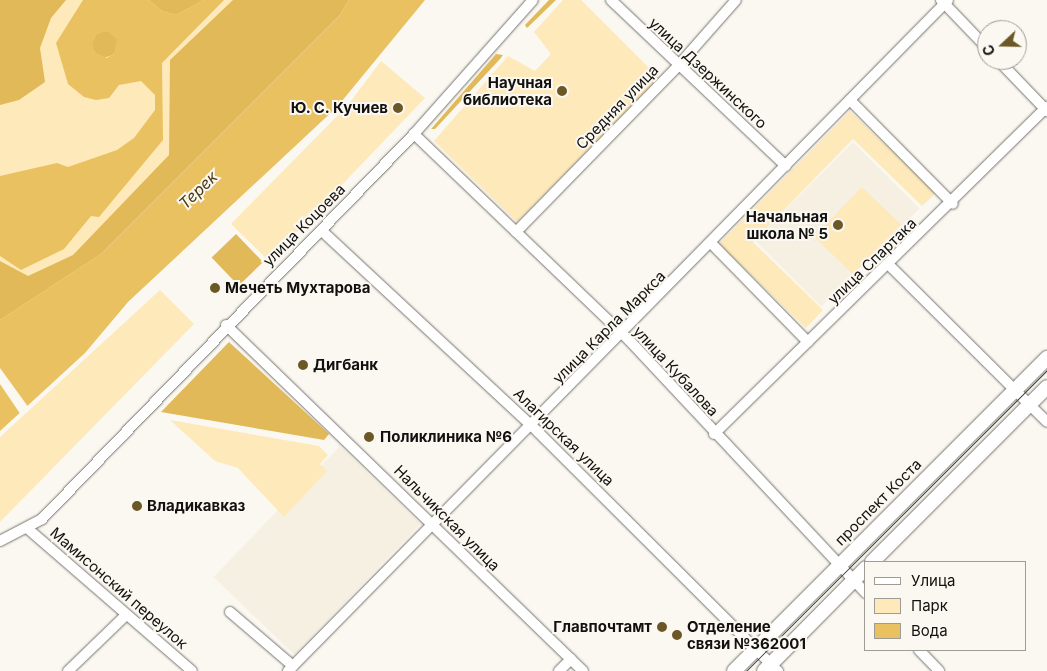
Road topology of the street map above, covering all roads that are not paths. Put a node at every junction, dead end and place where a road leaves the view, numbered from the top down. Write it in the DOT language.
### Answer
graph roads {
  1 [pos="533,0"];
  2 [pos="611,0"];
  3 [pos="736,0"];
  4 [pos="944,1"];
  5 [pos="977,37"];
  6 [pos="678,67"];
  7 [pos="1008,70"];
  8 [pos="850,100"];
  9 [pos="1046,109"];
  10 [pos="414,134"];
  11 [pos="786,166"];
  12 [pos="953,204"];
  13 [pos="322,231"];
  14 [pos="516,232"];
  15 [pos="712,244"];
  16 [pos="890,266"];
  17 [pos="226,325"];
  18 [pos="623,334"];
  19 [pos="808,342"];
  20 [pos="1047,358"];
  21 [pos="1047,387"];
  22 [pos="1015,390"];
  23 [pos="1030,404"];
  24 [pos="1047,422"];
  25 [pos="532,426"];
  26 [pos="714,434"];
  27 [pos="432,526"];
  28 [pos="27,528"];
  29 [pos="0,542"];
  30 [pos="873,561"];
  31 [pos="838,564"];
  32 [pos="864,570"];
  33 [pos="854,580"];
  34 [pos="864,591"];
  35 [pos="230,612"];
  36 [pos="124,617"];
  37 [pos="756,648"];
  38 [pos="920,651"];
  39 [pos="571,659"];
  40 [pos="771,668"];
  41 [pos="290,669"];
  42 [pos="68,671"];
  43 [pos="192,671"];
  44 [pos="559,671"];
  45 [pos="582,671"];
  46 [pos="734,671"];
  47 [pos="939,671"];
  1 -- 10 [label="street, улица Коцоева"];
  2 -- 6 [label="street, улица Дзержинского"];
  3 -- 6 [label="street, Средняя улица"];
  4 -- 5 [label="street"];
  4 -- 8 [label="street, улица Карла Маркса"];
  6 -- 11 [label="street, улица Дзержинского"];
  6 -- 14 [label="street, Средняя улица"];
  7 -- 9 [label="street"];
  8 -- 11 [label="street, улица Карла Маркса"];
  8 -- 12 [label="street"];
  9 -- 12 [label="street, улица Спартака"];
  10 -- 13 [label="street, улица Коцоева"];
  10 -- 14 [label="street, улица Кубалова"];
  11 -- 15 [label="street, улица Карла Маркса"];
  12 -- 16 [label="street, улица Спартака"];
  13 -- 17 [label="street, улица Коцоева"];
  13 -- 25 [label="street, Алагирская улица"];
  14 -- 18 [label="street, улица Кубалова"];
  15 -- 18 [label="street, улица Карла Маркса"];
  15 -- 19 [label="street"];
  16 -- 19 [label="street, улица Спартака"];
  16 -- 22 [label="street"];
  17 -- 27 [label="street, Нальчикская улица"];
  17 -- 28 [label="street, улица Коцоева"];
  18 -- 25 [label="street, улица Карла Маркса"];
  18 -- 26 [label="street, улица Кубалова"];
  19 -- 26 [label="street, улица Спартака"];
  20 -- 22 [label="main road, проспект Коста"];
  21 -- 23 [label="main road"];
  22 -- 23 [label="street"];
  22 -- 31 [label="main road, проспект Коста"];
  23 -- 24 [label="street"];
  23 -- 30 [label="main road"];
  25 -- 27 [label="street, улица Карла Маркса"];
  25 -- 37 [label="street, Алагирская улица"];
  26 -- 31 [label="street, улица Кубалова"];
  27 -- 39 [label="street, Нальчикская улица"];
  27 -- 41 [label="street, улица Карла Маркса"];
  28 -- 29 [label="street, улица Коцоева"];
  28 -- 36 [label="street, Мамисонский переулок"];
  31 -- 33 [label="street, улица Кубалова"];
  31 -- 37 [label="main road, проспект Коста"];
  32 -- 33 [label="main road"];
  33 -- 34 [label="street, улица Кубалова"];
  33 -- 40 [label="main road"];
  35 -- 41 [label="street"];
  36 -- 42 [label="street"];
  36 -- 43 [label="street, Мамисонский переулок"];
  37 -- 40 [label="street, Алагирская улица"];
  37 -- 46 [label="main road, проспект Коста"];
  38 -- 47 [label="street"];
  39 -- 44 [label="street"];
  39 -- 45 [label="street, Нальчикская улица"];
}
